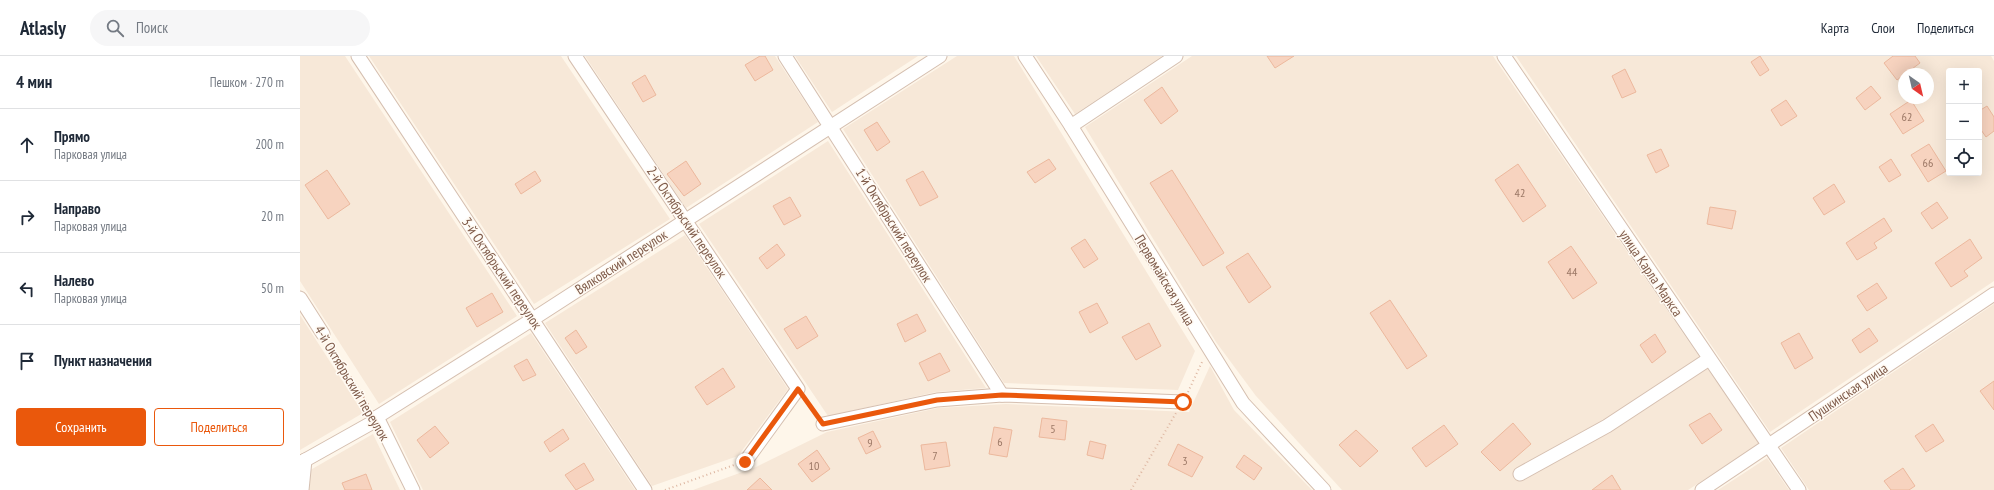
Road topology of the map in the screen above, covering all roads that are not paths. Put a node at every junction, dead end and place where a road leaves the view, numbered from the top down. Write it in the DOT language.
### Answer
graph roads {
  1 [pos="358,56"];
  2 [pos="575,56"];
  3 [pos="785,56"];
  4 [pos="940,56"];
  5 [pos="1025,56"];
  6 [pos="1176,56"];
  7 [pos="1504,56"];
  8 [pos="831,126"];
  9 [pos="1071,126"];
  10 [pos="686,220"];
  11 [pos="1994,294"];
  12 [pos="300,298"];
  13 [pos="533,319"];
  14 [pos="323,334"];
  15 [pos="1709,359"];
  16 [pos="1002,395"];
  17 [pos="1183,402"];
  18 [pos="377,417"];
  19 [pos="823,424"];
  20 [pos="1769,446"];
  21 [pos="303,462"];
  22 [pos="745,462"];
  23 [pos="1520,474"];
  24 [pos="302,490"];
  25 [pos="413,490"];
  26 [pos="645,490"];
  27 [pos="1324,490"];
  28 [pos="1702,490"];
  29 [pos="1799,490"];
  1 -- 13 [label="street, 3-й Октябрьский переулок"];
  2 -- 10 [label="street, 2-й Октябрьский переулок"];
  3 -- 8 [label="street, 1-й Октябрьский переулок"];
  4 -- 8 [label="street, Вялковский переулок"];
  5 -- 9 [label="street, Первомайская улица"];
  6 -- 9 [label="street"];
  7 -- 15 [label="street, улица Карла Маркса"];
  8 -- 10 [label="street, Вялковский переулок"];
  8 -- 16 [label="street, 1-й Октябрьский переулок"];
  9 -- 27 [label="street, Первомайская улица"];
  10 -- 13 [label="street, Вялковский переулок"];
  10 -- 22 [label="street, 2-й Октябрьский переулок"];
  11 -- 20 [label="street, Пушкинская улица"];
  12 -- 14 [label="street, 4-й Октябрьский переулок"];
  13 -- 18 [label="street, Вялковский переулок"];
  13 -- 26 [label="street, 3-й Октябрьский переулок"];
  15 -- 20 [label="street, улица Карла Маркса"];
  15 -- 23 [label="street"];
  16 -- 17 [label="street"];
  16 -- 19 [label="street"];
  18 -- 21 [label="street, Вялковский переулок"];
  18 -- 25 [label="street, 4-й Октябрьский переулок"];
  20 -- 28 [label="street, Пушкинская улица"];
  20 -- 29 [label="street, улица Карла Маркса"];
  21 -- 24 [label="street"];
}
